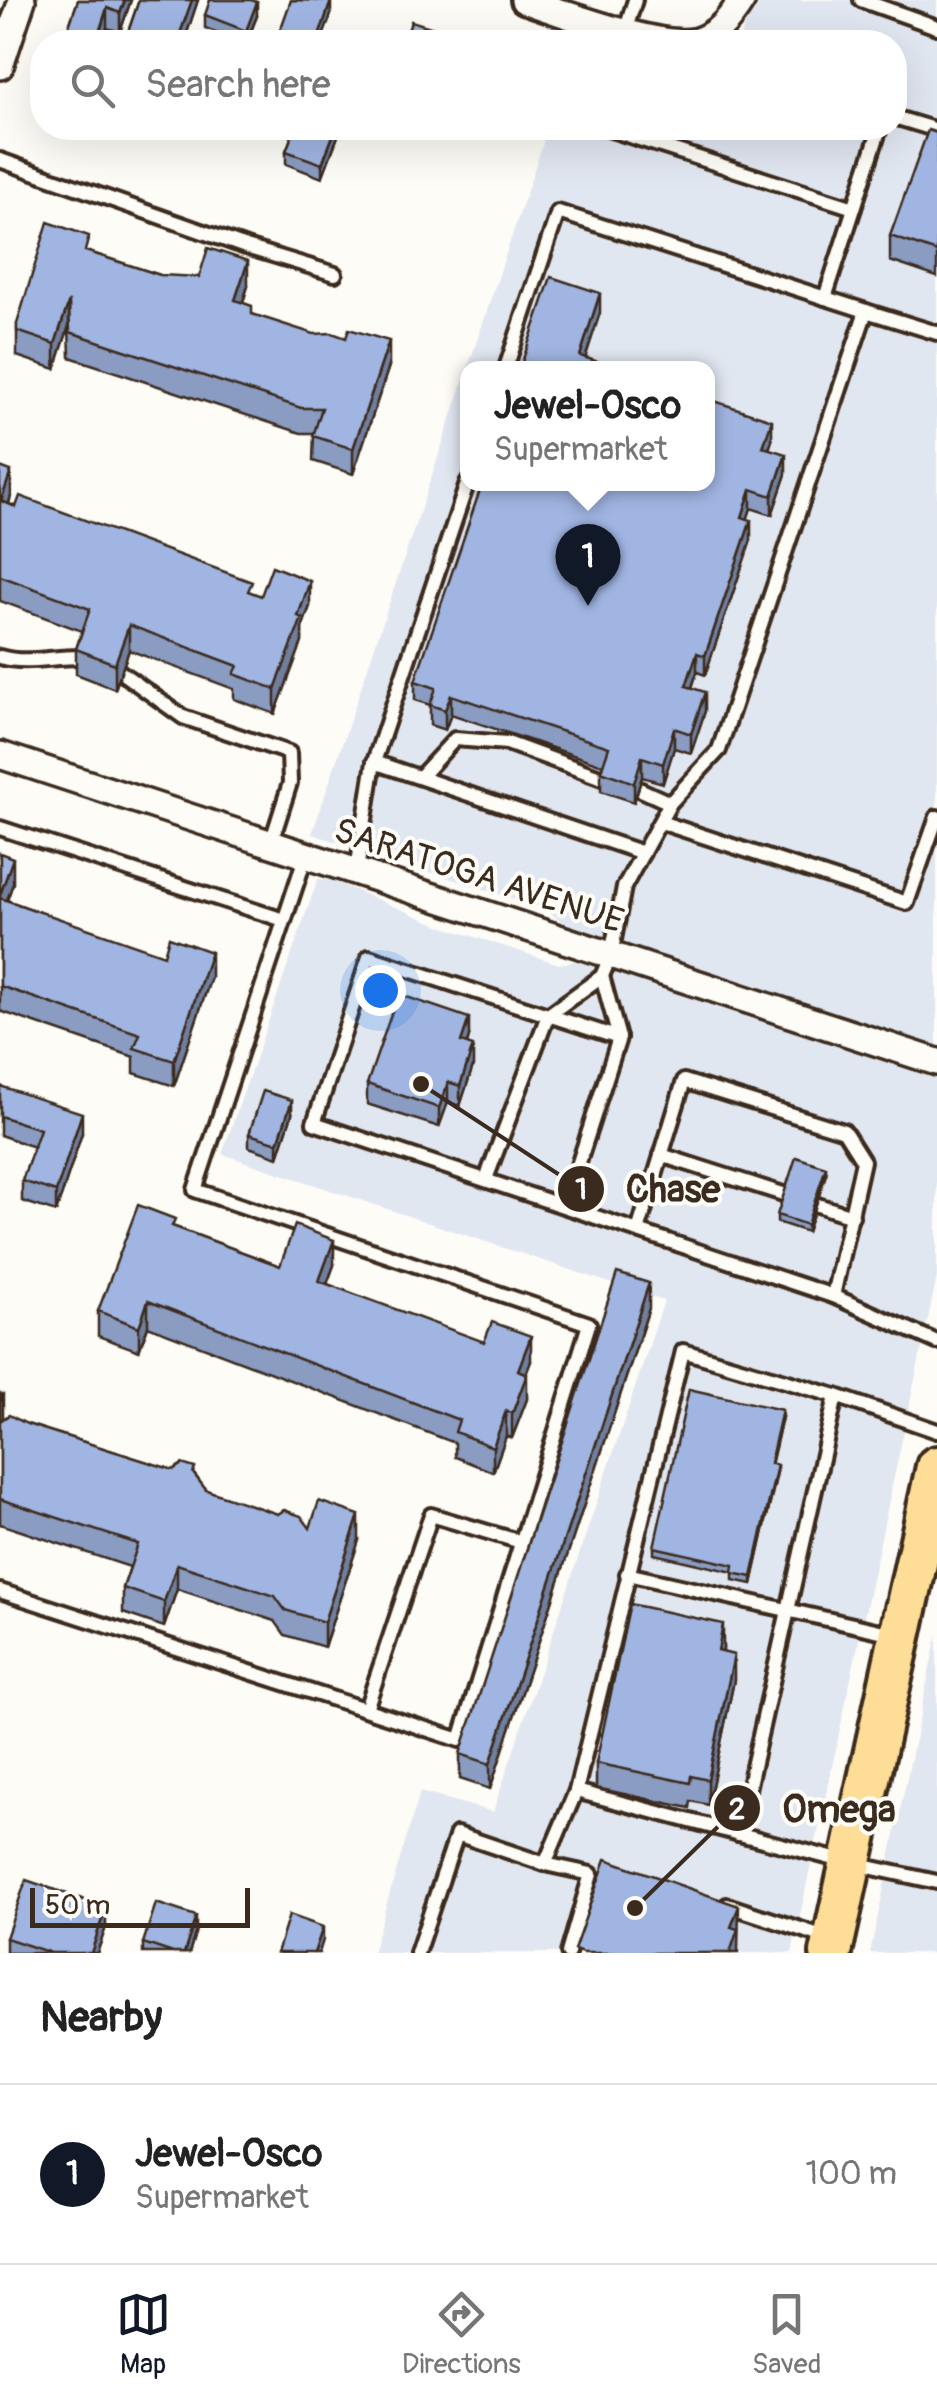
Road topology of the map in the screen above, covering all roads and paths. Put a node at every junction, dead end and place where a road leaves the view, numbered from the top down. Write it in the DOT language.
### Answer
graph roads {
  1 [pos="22,0"];
  2 [pos="524,0"];
  3 [pos="635,0"];
  4 [pos="742,0"];
  5 [pos="860,0"];
  6 [pos="937,27"];
  7 [pos="619,30"];
  8 [pos="626,30"];
  9 [pos="715,30"];
  10 [pos="0,66"];
  11 [pos="907,121"];
  12 [pos="937,130"];
  13 [pos="642,140"];
  14 [pos="876,140"];
  15 [pos="0,160"];
  16 [pos="854,208"];
  17 [pos="335,274"];
  18 [pos="825,298"];
  19 [pos="866,311"];
  20 [pos="937,334"];
  21 [pos="508,361"];
  22 [pos="465,491"];
  23 [pos="0,656"];
  24 [pos="83,657"];
  25 [pos="119,671"];
  26 [pos="0,755"];
  27 [pos="374,762"];
  28 [pos="420,778"];
  29 [pos="605,778"];
  30 [pos="638,789"];
  31 [pos="670,804"];
  32 [pos="937,817"];
  33 [pos="660,822"];
  34 [pos="0,828"];
  35 [pos="271,844"];
  36 [pos="643,853"];
  37 [pos="306,855"];
  38 [pos="357,870"];
  39 [pos="284,920"];
  40 [pos="606,966"];
  41 [pos="548,1014"];
  42 [pos="619,1038"];
  43 [pos="937,1062"];
  44 [pos="661,1155"];
  45 [pos="486,1179"];
  46 [pos="565,1206"];
  47 [pos="852,1216"];
  48 [pos="638,1230"];
  49 [pos="833,1296"];
  50 [pos="937,1342"];
  51 [pos="836,1396"];
  52 [pos="937,1432"];
  53 [pos="937,1467"];
  54 [pos="931,1522"];
  55 [pos="521,1542"];
  56 [pos="627,1574"];
  57 [pos="0,1591"];
  58 [pos="787,1610"];
  59 [pos="900,1636"];
  60 [pos="366,1709"];
  61 [pos="576,1791"];
  62 [pos="738,1834"];
  63 [pos="850,1863"];
  64 [pos="544,1864"];
  65 [pos="937,1882"];
  66 [pos="717,1902"];
  67 [pos="832,1946"];
  68 [pos="421,1952"];
  69 [pos="568,1953"];
  1 -- 10 [label="street"];
  2 -- 7 [label="street"];
  3 -- 8 [label="lane"];
  4 -- 9 [label="street"];
  5 -- 6 [label="lane"];
  11 -- 12 [label="lane"];
  13 -- 16 [label="lane"];
  14 -- 16 [label="lane"];
  15 -- 17 [label="lane"];
  16 -- 18 [label="lane"];
  18 -- 19 [label="lane"];
  18 -- 21 [label="lane"];
  19 -- 20 [label="lane"];
  19 -- 31 [label="lane"];
  22 -- 27 [label="lane"];
  23 -- 24 [label="lane"];
  25 -- 35 [label="lane"];
  26 -- 35 [label="street, SARATOGA AVENUE"];
  27 -- 28 [label="lane"];
  27 -- 38 [label="lane"];
  28 -- 29 [label="lane"];
  28 -- 36 [label="lane"];
  30 -- 31 [label="lane"];
  31 -- 33 [label="lane"];
  32 -- 33 [label="lane"];
  33 -- 36 [label="lane"];
  34 -- 39 [label="lane"];
  35 -- 37 [label="street, SARATOGA AVENUE"];
  36 -- 40 [label="lane"];
  37 -- 38 [label="street, SARATOGA AVENUE"];
  37 -- 39 [label="lane"];
  38 -- 40 [label="street, SARATOGA AVENUE"];
  39 -- 55 [label="lane"];
  40 -- 41 [label="lane"];
  40 -- 42 [label="lane"];
  40 -- 43 [label="street, SARATOGA AVENUE"];
  41 -- 42 [label="lane"];
  41 -- 45 [label="lane"];
  41 -- 45 [label="lane"];
  42 -- 46 [label="lane"];
  44 -- 47 [label="lane"];
  44 -- 47 [label="lane"];
  44 -- 48 [label="lane"];
  45 -- 46 [label="lane"];
  46 -- 48 [label="lane"];
  47 -- 49 [label="lane"];
  48 -- 49 [label="lane"];
  49 -- 50 [label="lane"];
  51 -- 52 [label="lane"];
  51 -- 56 [label="lane"];
  51 -- 58 [label="lane"];
  53 -- 54 [label="main road"];
  54 -- 59 [label="main road"];
  55 -- 60 [label="lane"];
  55 -- 60 [label="lane"];
  56 -- 58 [label="lane"];
  56 -- 61 [label="lane"];
  57 -- 60 [label="lane"];
  58 -- 59 [label="lane"];
  58 -- 62 [label="lane"];
  59 -- 63 [label="main road"];
  61 -- 62 [label="lane"];
  61 -- 64 [label="lane"];
  62 -- 63 [label="lane"];
  63 -- 65 [label="lane"];
  63 -- 67 [label="main road"];
  64 -- 68 [label="lane"];
  64 -- 69 [label="lane"];
  66 -- 67 [label="lane"];
}
